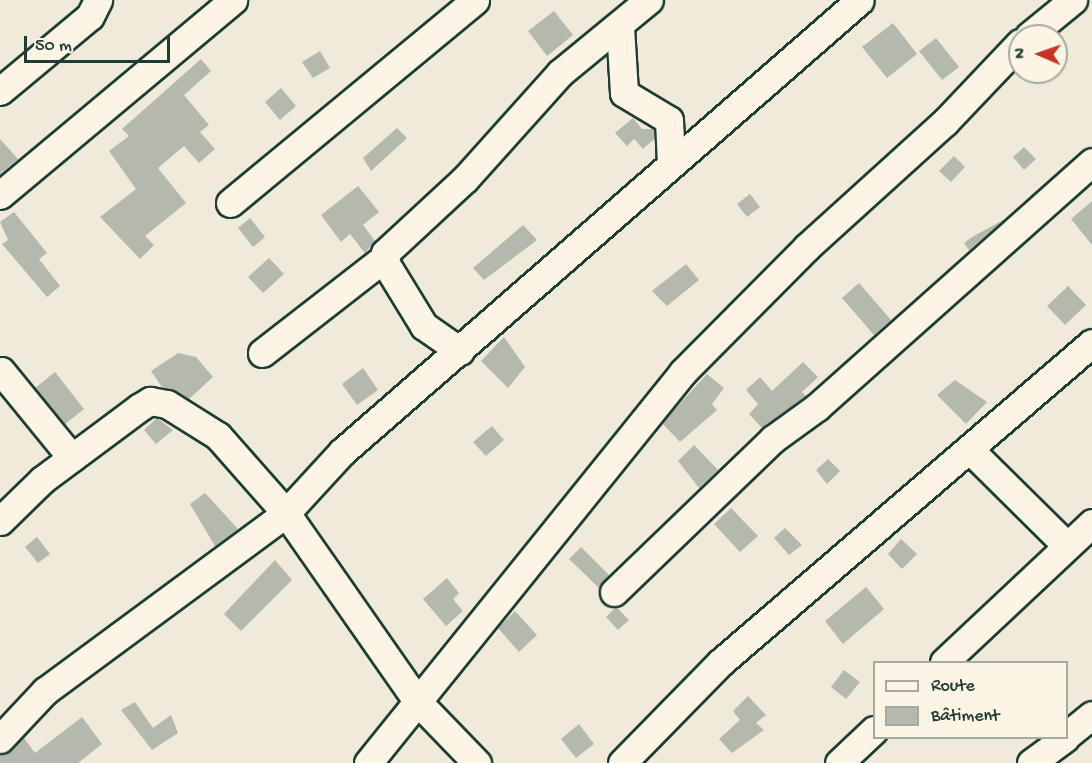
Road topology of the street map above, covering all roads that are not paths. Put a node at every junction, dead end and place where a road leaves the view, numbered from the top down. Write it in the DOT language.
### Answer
graph roads {
  1 [pos="98,0"];
  2 [pos="233,0"];
  3 [pos="475,0"];
  4 [pos="649,0"];
  5 [pos="860,0"];
  6 [pos="1073,0"];
  7 [pos="1044,24"];
  8 [pos="620,27"];
  9 [pos="1008,56"];
  10 [pos="0,91"];
  11 [pos="1092,162"];
  12 [pos="671,164"];
  13 [pos="0,195"];
  14 [pos="230,203"];
  15 [pos="384,258"];
  16 [pos="1092,343"];
  17 [pos="460,351"];
  18 [pos="262,353"];
  19 [pos="1,371"];
  20 [pos="970,450"];
  21 [pos="72,458"];
  22 [pos="286,513"];
  23 [pos="0,521"];
  24 [pos="1092,524"];
  25 [pos="1066,545"];
  26 [pos="614,592"];
  27 [pos="946,661"];
  28 [pos="418,702"];
  29 [pos="1092,715"];
  30 [pos="873,731"];
  31 [pos="1068,735"];
  32 [pos="0,739"];
  33 [pos="1063,739"];
  34 [pos="368,763"];
  35 [pos="477,763"];
  36 [pos="622,763"];
  37 [pos="839,763"];
  38 [pos="1031,763"];
  1 -- 10 [label="street"];
  2 -- 13 [label="street"];
  3 -- 14 [label="street"];
  4 -- 8 [label="street"];
  5 -- 12 [label="street"];
  6 -- 7 [label="street"];
  8 -- 12 [label="street"];
  8 -- 15 [label="street"];
  9 -- 28 [label="street"];
  11 -- 26 [label="street"];
  12 -- 17 [label="street"];
  15 -- 17 [label="street"];
  15 -- 18 [label="street"];
  16 -- 20 [label="street"];
  17 -- 22 [label="street"];
  19 -- 21 [label="street"];
  20 -- 25 [label="street"];
  20 -- 36 [label="street"];
  21 -- 22 [label="street"];
  21 -- 23 [label="street"];
  22 -- 28 [label="street"];
  22 -- 32 [label="street"];
  24 -- 25 [label="street"];
  25 -- 27 [label="street"];
  28 -- 34 [label="street"];
  28 -- 35 [label="street"];
  29 -- 31 [label="street"];
  30 -- 37 [label="street"];
  33 -- 38 [label="street"];
}
